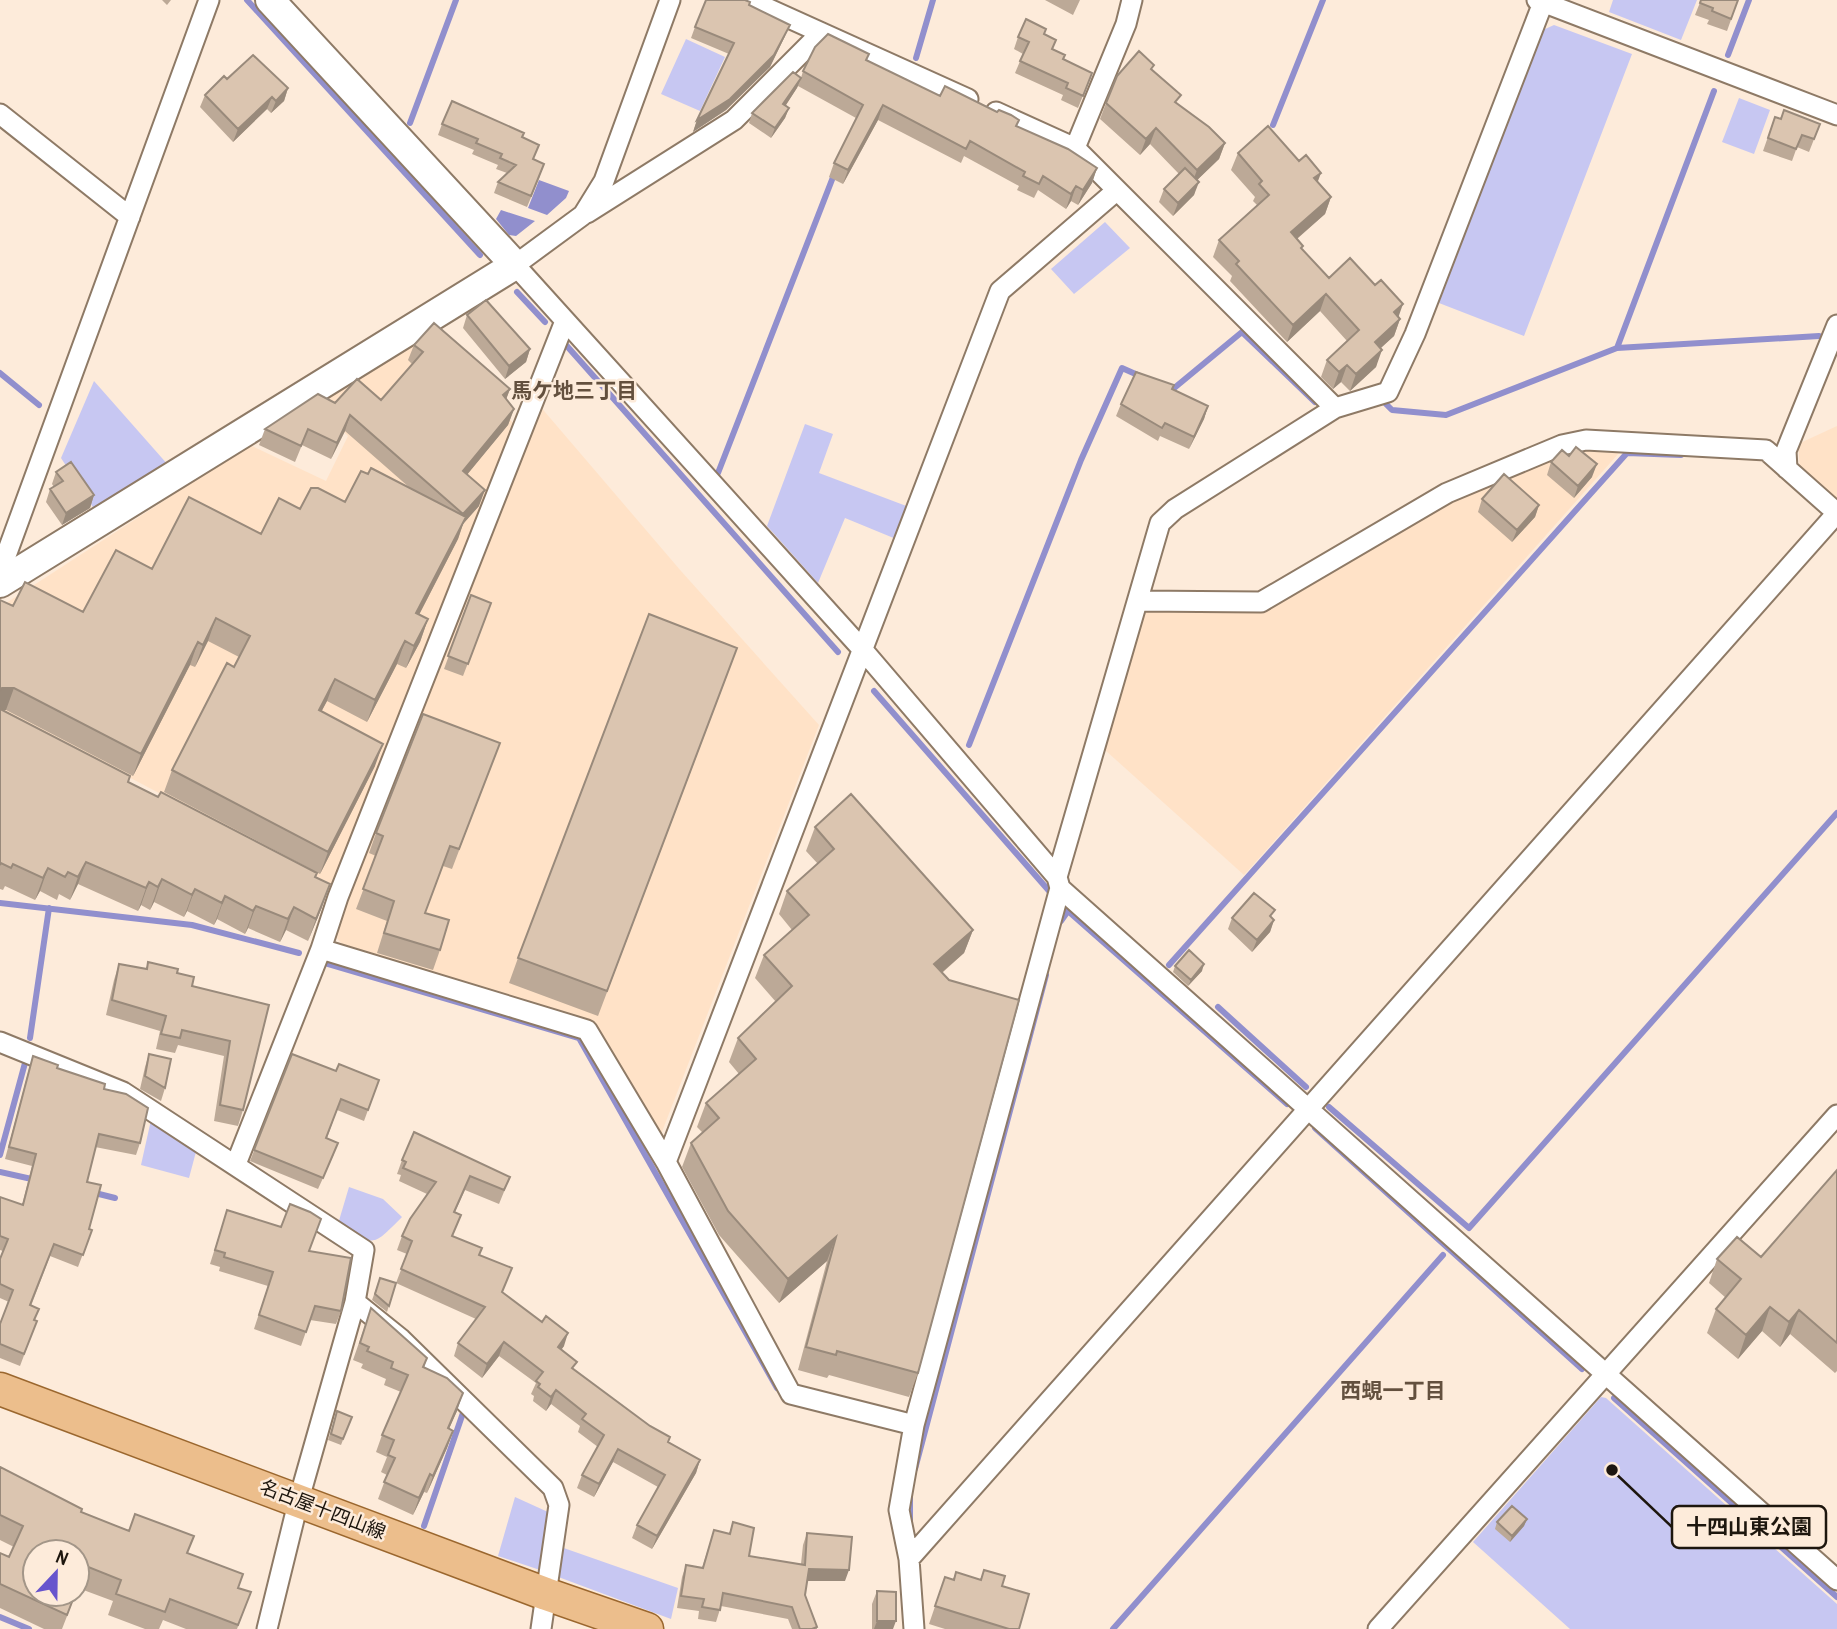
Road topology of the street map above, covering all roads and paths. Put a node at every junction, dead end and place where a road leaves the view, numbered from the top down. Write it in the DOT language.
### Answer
graph roads {
  1 [pos="209,0"];
  2 [pos="270,0"];
  3 [pos="670,0"];
  4 [pos="749,0"];
  5 [pos="1132,0"];
  6 [pos="1541,1"];
  7 [pos="821,33"];
  8 [pos="0,114"];
  9 [pos="1837,115"];
  10 [pos="1075,148"];
  11 [pos="1116,191"];
  12 [pos="583,215"];
  13 [pos="130,217"];
  14 [pos="515,265"];
  15 [pos="565,321"];
  16 [pos="1837,325"];
  17 [pos="1335,408"];
  18 [pos="1787,469"];
  19 [pos="1837,513"];
  20 [pos="0,572"];
  21 [pos="0,583"];
  22 [pos="1138,601"];
  23 [pos="862,649"];
  24 [pos="1059,882"];
  25 [pos="321,949"];
  26 [pos="0,1042"];
  27 [pos="1311,1108"];
  28 [pos="1837,1115"];
  29 [pos="666,1162"];
  30 [pos="236,1164"];
  31 [pos="355,1302"];
  32 [pos="1607,1376"];
  33 [pos="0,1389"];
  34 [pos="914,1425"];
  35 [pos="299,1499"];
  36 [pos="909,1559"];
  37 [pos="1837,1580"];
  38 [pos="546,1594"];
  39 [pos="267,1629"];
  40 [pos="541,1629"];
  41 [pos="647,1629"];
  42 [pos="914,1629"];
  43 [pos="1378,1629"];
  1 -- 13 [label="street"];
  2 -- 14 [label="street"];
  3 -- 12 [label="street"];
  4 -- 7 [label="street"];
  5 -- 10 [label="street"];
  6 -- 9 [label="street"];
  6 -- 17 [label="street"];
  7 -- 10 [label="street"];
  7 -- 12 [label="street"];
  8 -- 13 [label="street"];
  10 -- 11 [label="street"];
  11 -- 17 [label="street"];
  11 -- 23 [label="street"];
  12 -- 14 [label="street"];
  13 -- 20 [label="street"];
  14 -- 15 [label="street"];
  14 -- 21 [label="street"];
  15 -- 23 [label="street"];
  15 -- 25 [label="street"];
  16 -- 18 [label="street"];
  17 -- 22 [label="street"];
  18 -- 19 [label="street"];
  18 -- 22 [label="street"];
  19 -- 27 [label="street"];
  22 -- 24 [label="street"];
  23 -- 24 [label="street"];
  23 -- 29 [label="street"];
  24 -- 27 [label="street"];
  24 -- 34 [label="street"];
  25 -- 29 [label="street"];
  25 -- 30 [label="street"];
  26 -- 30 [label="street"];
  27 -- 32 [label="street"];
  27 -- 36 [label="street"];
  28 -- 32 [label="street"];
  29 -- 34 [label="street"];
  30 -- 31 [label="street"];
  31 -- 35 [label="street"];
  31 -- 38 [label="street"];
  32 -- 37 [label="street"];
  32 -- 43 [label="street"];
  33 -- 35 [label="main road, 名古屋十四山線"];
  34 -- 36 [label="street"];
  35 -- 38 [label="main road, 名古屋十四山線"];
  35 -- 39 [label="street"];
  36 -- 42 [label="street"];
  38 -- 40 [label="street"];
  38 -- 41 [label="main road, 名古屋十四山線"];
}
